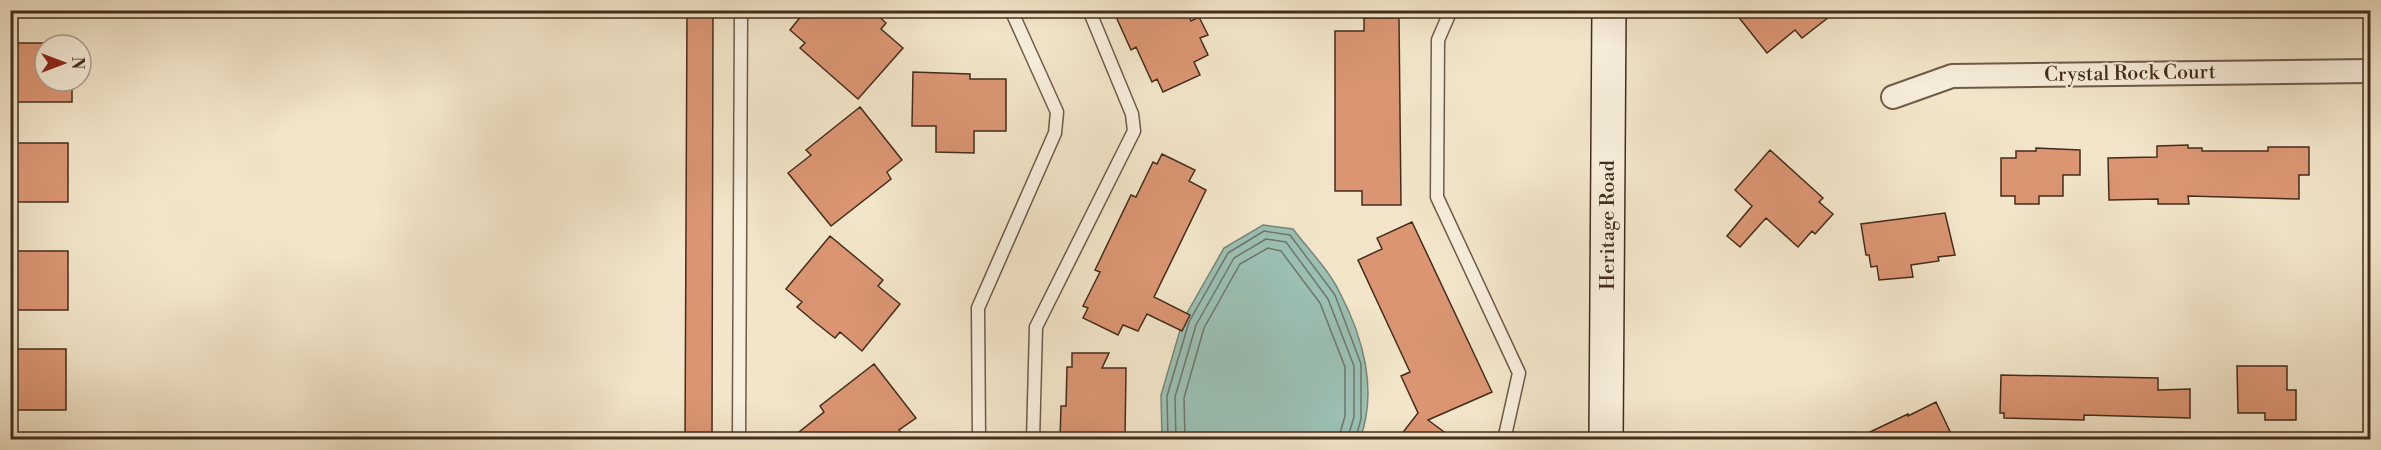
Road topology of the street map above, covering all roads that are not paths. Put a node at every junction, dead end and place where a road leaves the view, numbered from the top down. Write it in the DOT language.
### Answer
graph roads {
  1 [pos="741,10"];
  2 [pos="1011,10"];
  3 [pos="1089,10"];
  4 [pos="1451,10"];
  5 [pos="1609,10"];
  6 [pos="2370,71"];
  7 [pos="1893,98"];
  8 [pos="739,440"];
  9 [pos="979,440"];
  10 [pos="1032,440"];
  11 [pos="1504,440"];
  12 [pos="1606,440"];
  1 -- 8 [label="lane"];
  2 -- 9 [label="lane"];
  3 -- 10 [label="lane"];
  4 -- 11 [label="lane"];
  5 -- 12 [label="main road, Heritage Road"];
  6 -- 7 [label="street, Crystal Rock Court"];
}
